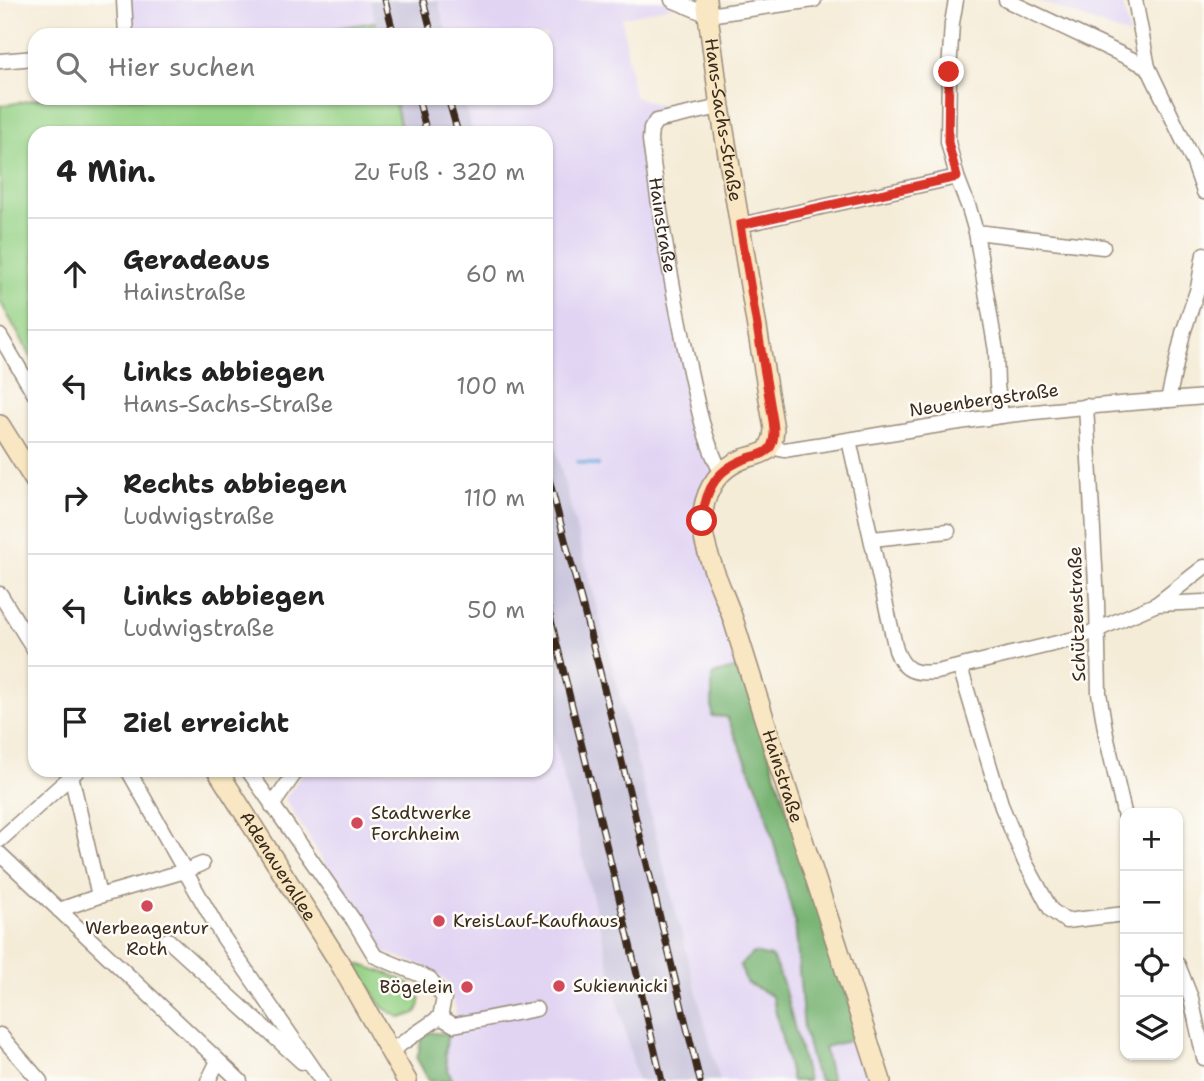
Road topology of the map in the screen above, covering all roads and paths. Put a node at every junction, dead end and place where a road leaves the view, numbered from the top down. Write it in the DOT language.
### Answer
graph roads {
  1 [pos="124,0"];
  2 [pos="673,0"];
  3 [pos="956,0"];
  4 [pos="1006,0"];
  5 [pos="1135,0"];
  6 [pos="806,1"];
  7 [pos="707,7"];
  8 [pos="126,28"];
  9 [pos="28,59"];
  10 [pos="0,61"];
  11 [pos="1148,67"];
  12 [pos="720,107"];
  13 [pos="957,177"];
  14 [pos="1204,192"];
  15 [pos="740,225"];
  16 [pos="976,232"];
  17 [pos="1103,247"];
  18 [pos="1204,254"];
  19 [pos="0,336"];
  20 [pos="28,383"];
  21 [pos="1204,397"];
  22 [pos="1168,400"];
  23 [pos="1086,406"];
  24 [pos="1001,416"];
  25 [pos="0,425"];
  26 [pos="849,440"];
  27 [pos="771,447"];
  28 [pos="28,470"];
  29 [pos="721,472"];
  30 [pos="948,531"];
  31 [pos="872,539"];
  32 [pos="1204,567"];
  33 [pos="0,594"];
  34 [pos="1204,602"];
  35 [pos="1157,604"];
  36 [pos="1097,631"];
  37 [pos="28,640"];
  38 [pos="960,667"];
  39 [pos="70,777"];
  40 [pos="75,777"];
  41 [pos="132,777"];
  42 [pos="221,777"];
  43 [pos="253,777"];
  44 [pos="292,777"];
  45 [pos="272,806"];
  46 [pos="1123,808"];
  47 [pos="0,840"];
  48 [pos="0,855"];
  49 [pos="202,864"];
  50 [pos="185,871"];
  51 [pos="99,896"];
  52 [pos="59,910"];
  53 [pos="1120,915"];
  54 [pos="168,940"];
  55 [pos="339,962"];
  56 [pos="1183,978"];
  57 [pos="536,1009"];
  58 [pos="440,1017"];
  59 [pos="0,1035"];
  60 [pos="398,1046"];
  61 [pos="1204,1058"];
  62 [pos="218,1061"];
  63 [pos="322,1080"];
  64 [pos="40,1081"];
  65 [pos="208,1081"];
  66 [pos="240,1081"];
  67 [pos="407,1081"];
  68 [pos="418,1081"];
  69 [pos="881,1081"];
  1 -- 8 [label="street"];
  2 -- 7 [label="street"];
  3 -- 13 [label="street"];
  4 -- 11 [label="street"];
  5 -- 11 [label="street"];
  6 -- 7 [label="street"];
  7 -- 12 [label="street, Hans-Sachs-Straße"];
  9 -- 10 [label="street"];
  11 -- 14 [label="street"];
  12 -- 15 [label="street, Hans-Sachs-Straße"];
  12 -- 29 [label="street, Hainstraße"];
  13 -- 15 [label="street"];
  13 -- 16 [label="street"];
  15 -- 27 [label="street, Hans-Sachs-Straße"];
  16 -- 17 [label="street"];
  16 -- 24 [label="street"];
  18 -- 22 [label="street"];
  19 -- 20 [label="street"];
  21 -- 22 [label="street, Neuenbergstraße"];
  22 -- 23 [label="street, Neuenbergstraße"];
  23 -- 24 [label="street, Neuenbergstraße"];
  23 -- 36 [label="street, Schützenstraße"];
  24 -- 26 [label="street, Neuenbergstraße"];
  25 -- 28 [label="street"];
  26 -- 27 [label="street, Neuenbergstraße"];
  26 -- 31 [label="street"];
  27 -- 29 [label="street"];
  29 -- 69 [label="street, Hainstraße"];
  30 -- 31 [label="street"];
  31 -- 38 [label="street"];
  32 -- 35 [label="street"];
  33 -- 37 [label="street"];
  34 -- 35 [label="street"];
  35 -- 36 [label="street"];
  36 -- 38 [label="street"];
  36 -- 46 [label="street, Schützenstraße"];
  38 -- 53 [label="street"];
  39 -- 47 [label="street"];
  40 -- 51 [label="street"];
  41 -- 50 [label="street"];
  42 -- 55 [label="street, Adenauerallee"];
  43 -- 45 [label="street"];
  44 -- 45 [label="street"];
  45 -- 58 [label="street"];
  48 -- 52 [label="street"];
  49 -- 50 [label="street"];
  50 -- 51 [label="street"];
  50 -- 63 [label="street"];
  51 -- 52 [label="street"];
  52 -- 62 [label="street"];
  54 -- 63 [label="street"];
  55 -- 60 [label="street, Adenauerallee"];
  55 -- 67 [label="street, Adenauerallee"];
  56 -- 61 [label="street"];
  57 -- 58 [label="street"];
  58 -- 60 [label="street"];
  59 -- 64 [label="street"];
  60 -- 68 [label="street, Adenauerallee"];
  62 -- 65 [label="street"];
  62 -- 66 [label="street"];
}
